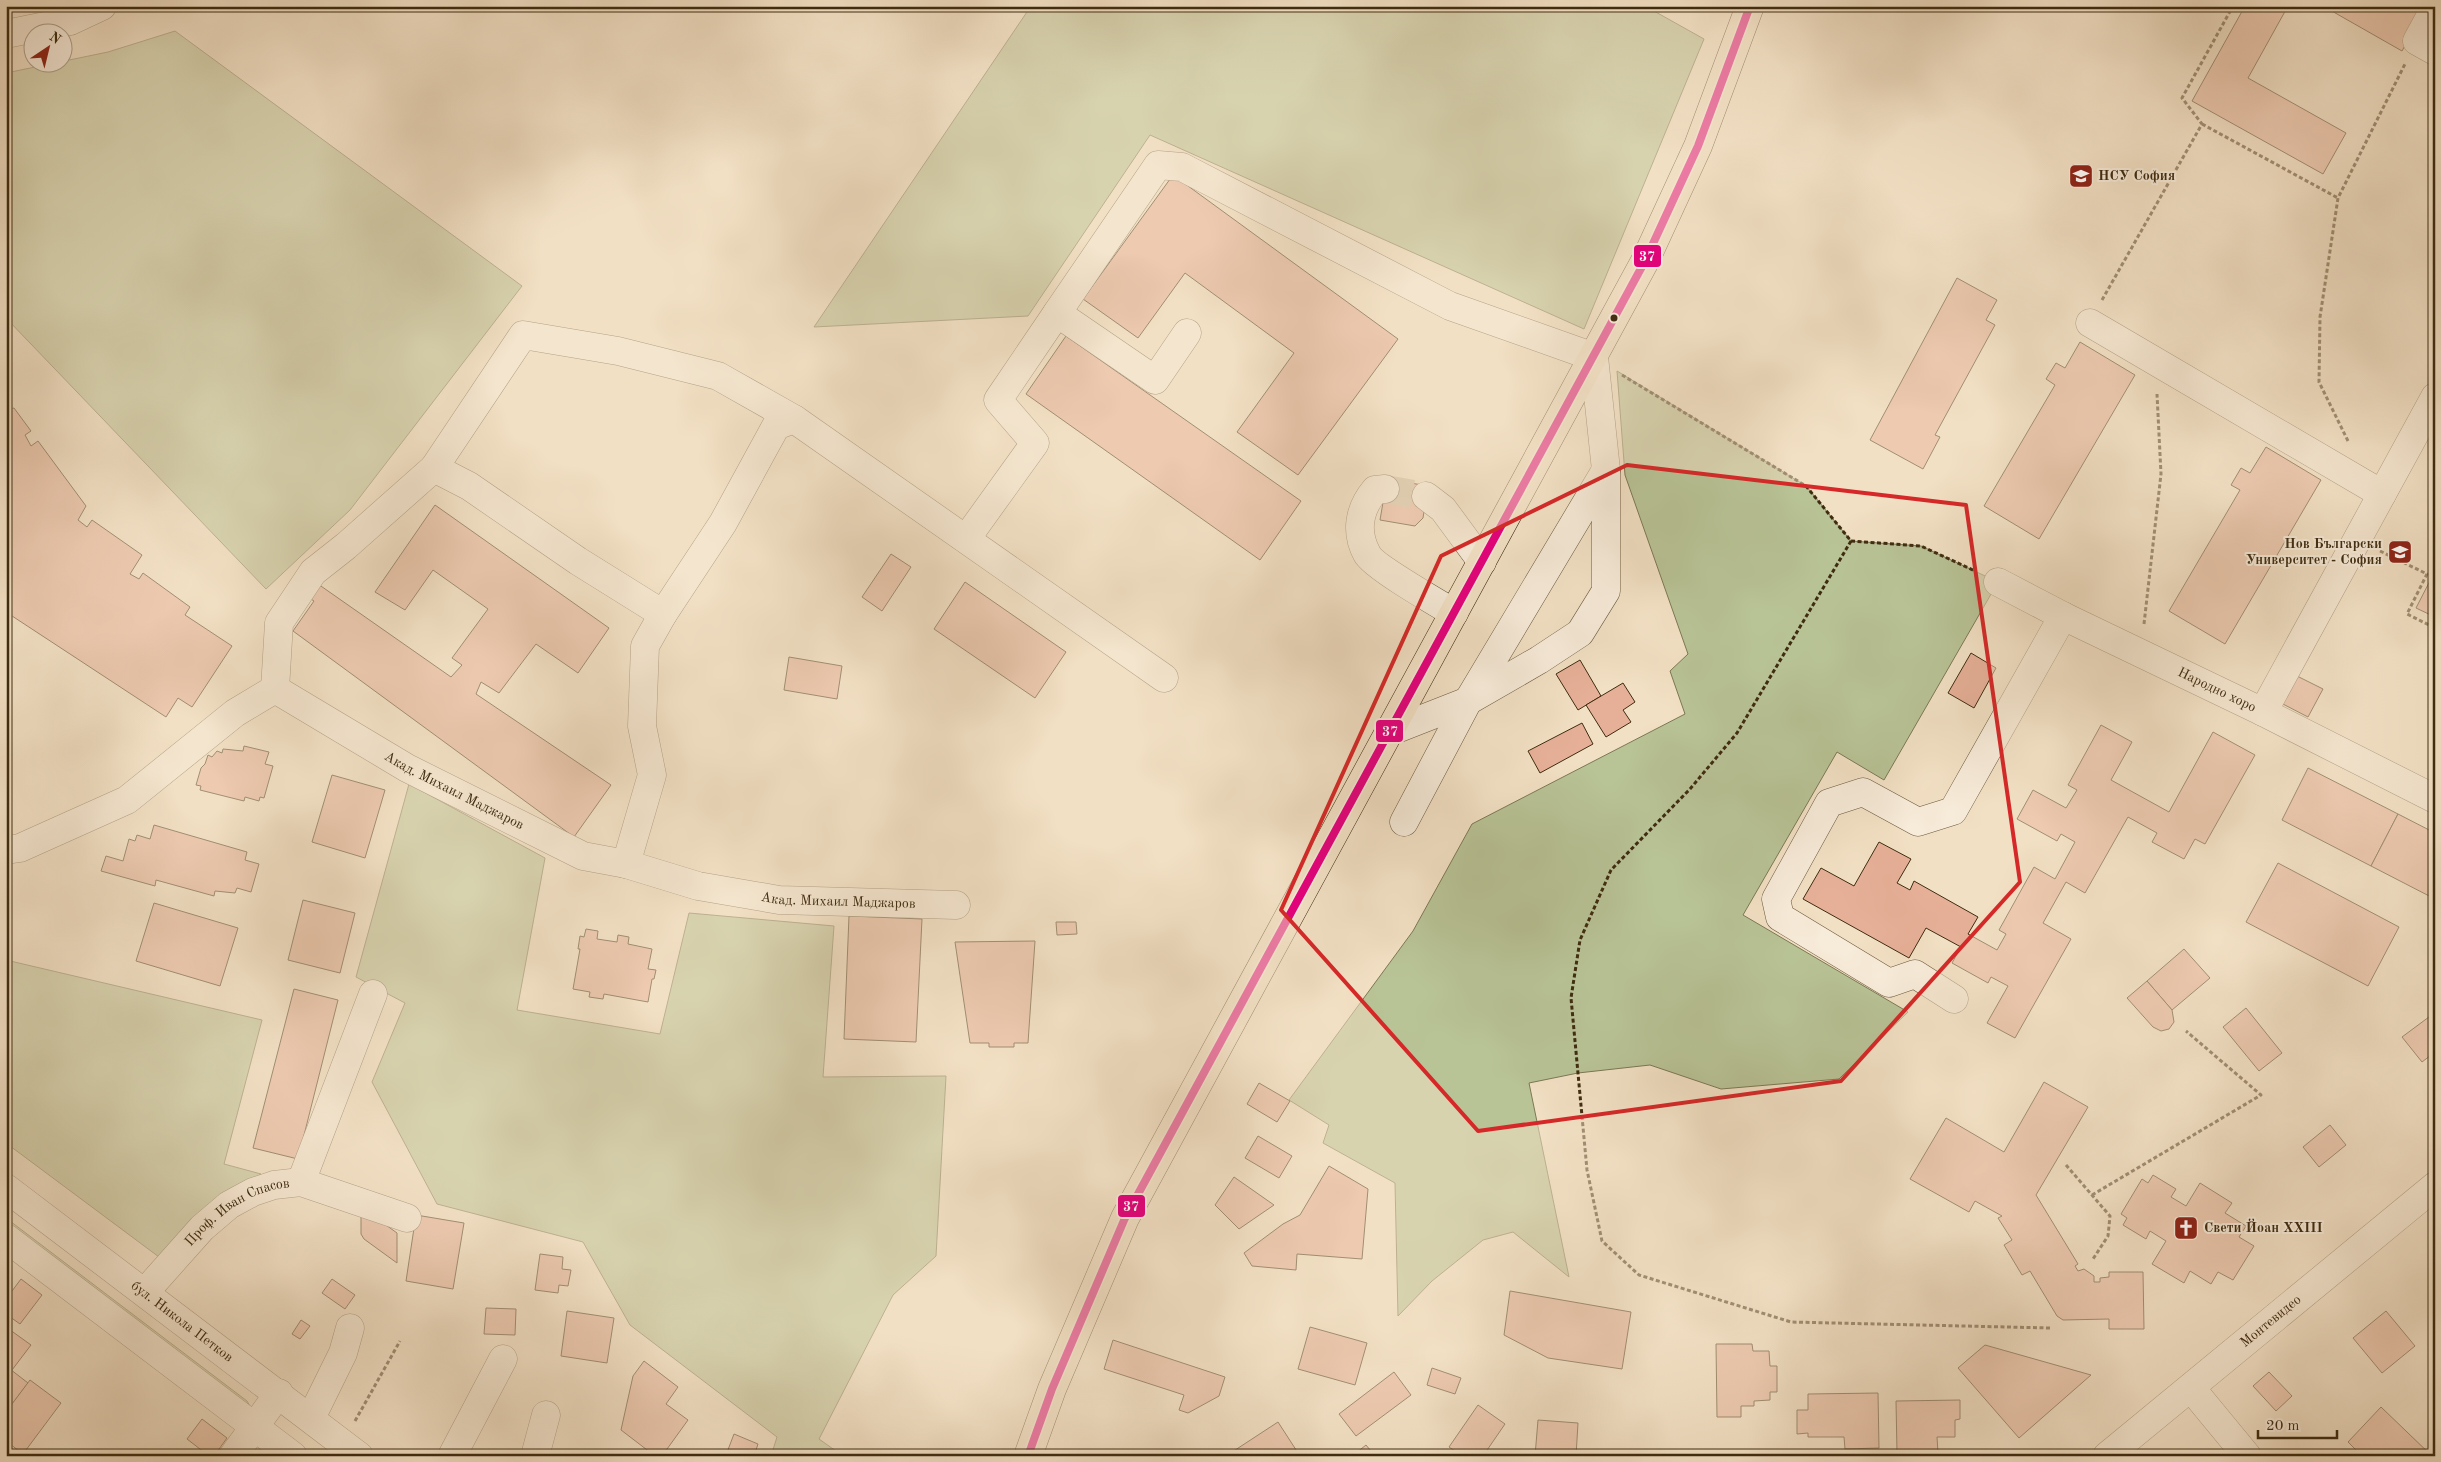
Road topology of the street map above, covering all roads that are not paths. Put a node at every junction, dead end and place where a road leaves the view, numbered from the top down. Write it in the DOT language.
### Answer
graph roads {
  1 [pos="102,6"];
  2 [pos="1750,6"];
  3 [pos="2435,8"];
  4 [pos="6,34"];
  5 [pos="2426,46"];
  6 [pos="1057,313"];
  7 [pos="2090,323"];
  8 [pos="1187,333"];
  9 [pos="1594,357"];
  10 [pos="2435,397"];
  11 [pos="794,419"];
  12 [pos="434,468"];
  13 [pos="1606,470"];
  14 [pos="1385,489"];
  15 [pos="2382,494"];
  16 [pos="1426,496"];
  17 [pos="966,539"];
  18 [pos="1482,562"];
  19 [pos="1998,582"];
  20 [pos="663,614"];
  21 [pos="1454,614"];
  22 [pos="2063,616"];
  23 [pos="1164,678"];
  24 [pos="275,688"];
  25 [pos="1468,701"];
  26 [pos="2263,712"];
  27 [pos="1389,732"];
  28 [pos="2435,799"];
  29 [pos="1404,822"];
  30 [pos="6,850"];
  31 [pos="626,864"];
  32 [pos="956,905"];
  33 [pos="373,994"];
  34 [pos="1954,999"];
  35 [pos="301,1182"];
  36 [pos="2435,1186"];
  37 [pos="6,1188"];
  38 [pos="407,1218"];
  39 [pos="6,1238"];
  40 [pos="145,1292"];
  41 [pos="350,1328"];
  42 [pos="503,1359"];
  43 [pos="2191,1388"];
  44 [pos="278,1393"];
  45 [pos="546,1415"];
  46 [pos="311,1418"];
  47 [pos="255,1427"];
  48 [pos="351,1449"];
  49 [pos="233,1456"];
  50 [pos="293,1456"];
  51 [pos="452,1456"];
  52 [pos="535,1456"];
  53 [pos="1028,1456"];
  54 [pos="2107,1456"];
  55 [pos="2247,1456"];
  1 -- 4 [label="street"];
  2 -- 9 [label="highway"];
  3 -- 5 [label="street"];
  6 -- 8 [label="street"];
  6 -- 9 [label="street"];
  6 -- 17 [label="street"];
  7 -- 15 [label="street"];
  9 -- 13 [label="street"];
  9 -- 18 [label="highway"];
  10 -- 15 [label="street"];
  11 -- 12 [label="street"];
  11 -- 17 [label="street"];
  11 -- 20 [label="street"];
  12 -- 20 [label="street"];
  12 -- 24 [label="street"];
  13 -- 25 [label="street"];
  13 -- 25 [label="street"];
  14 -- 21 [label="street"];
  15 -- 26 [label="street"];
  16 -- 18 [label="street"];
  17 -- 23 [label="street"];
  18 -- 21 [label="highway"];
  19 -- 22 [label="street, Народно хоро"];
  20 -- 31 [label="street"];
  21 -- 27 [label="highway"];
  22 -- 26 [label="street, Народно хоро"];
  22 -- 34 [label="street"];
  24 -- 30 [label="street"];
  24 -- 31 [label="street, Акад. Михаил Маджаров"];
  25 -- 27 [label="street"];
  25 -- 29 [label="street"];
  26 -- 28 [label="street, Народно хоро"];
  27 -- 53 [label="highway"];
  31 -- 32 [label="street, Акад. Михаил Маджаров"];
  33 -- 35 [label="street"];
  35 -- 38 [label="street, Проф. Иван Спасов"];
  35 -- 40 [label="street, Проф. Иван Спасов"];
  36 -- 43 [label="street, Монтевидео"];
  37 -- 40 [label="street, бул. Никола Петков"];
  39 -- 47 [label="street"];
  40 -- 44 [label="street, бул. Никола Петков"];
  41 -- 46 [label="street"];
  42 -- 51 [label="street"];
  43 -- 54 [label="street, Монтевидео"];
  43 -- 55 [label="street"];
  44 -- 46 [label="street, бул. Никола Петков"];
  44 -- 47 [label="street"];
  45 -- 52 [label="street"];
  46 -- 48 [label="street, бул. Никола Петков"];
  47 -- 49 [label="street"];
  47 -- 50 [label="street"];
}
